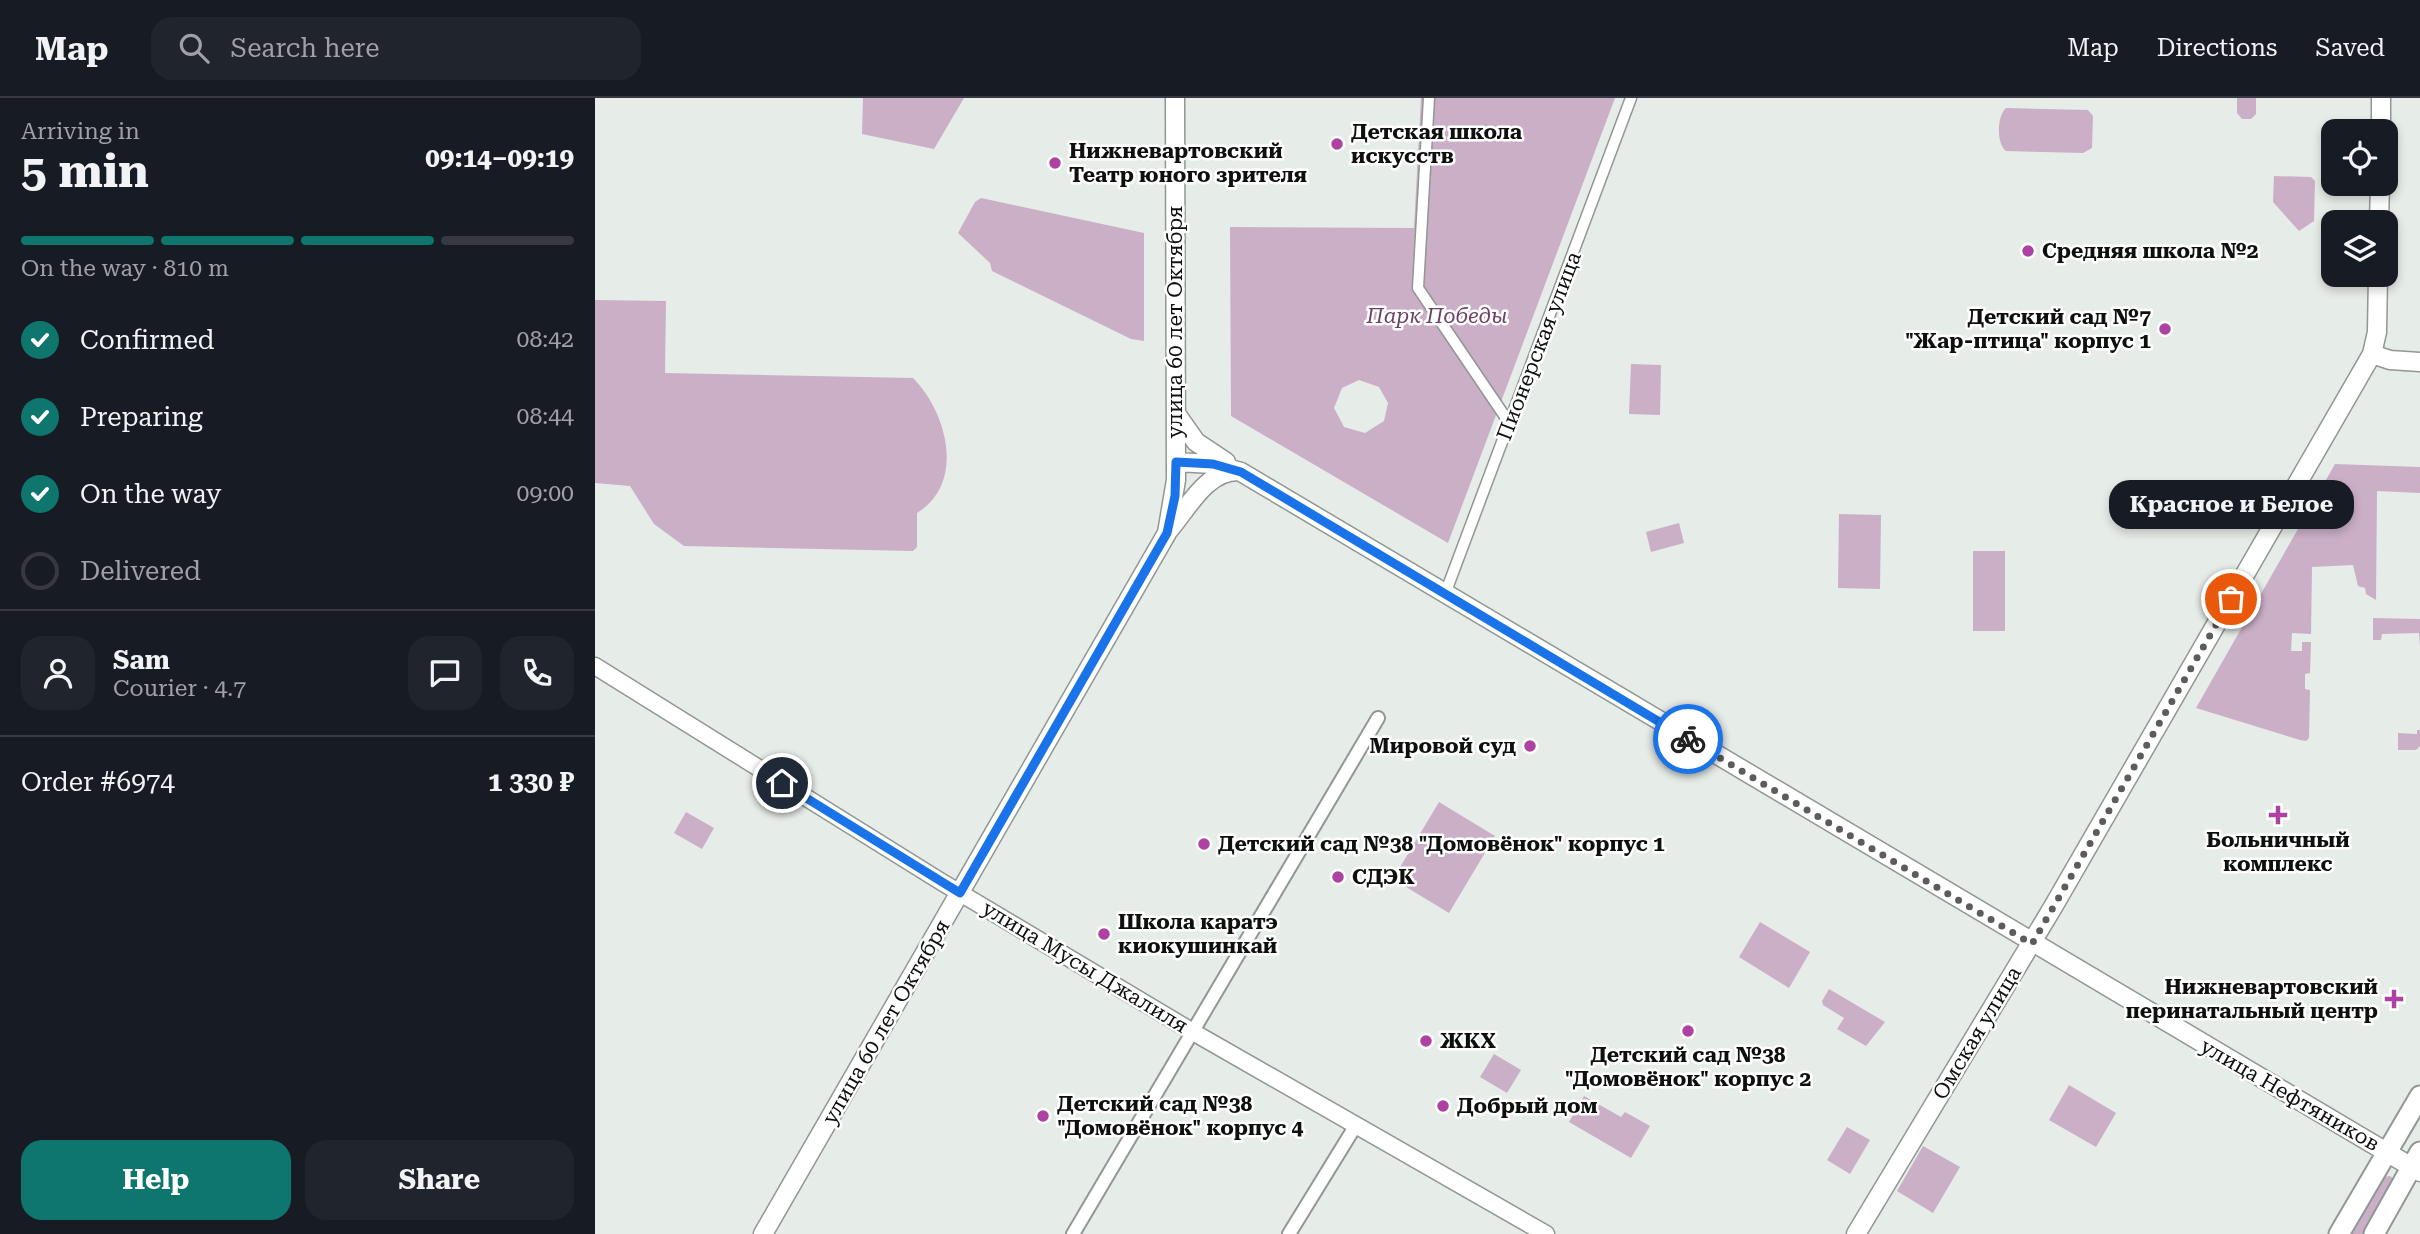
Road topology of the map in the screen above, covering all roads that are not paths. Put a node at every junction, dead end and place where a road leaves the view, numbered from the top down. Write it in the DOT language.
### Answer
graph roads {
  1 [pos="1175,98"];
  2 [pos="1429,98"];
  3 [pos="1631,98"];
  4 [pos="2382,98"];
  5 [pos="2381,119"];
  6 [pos="2378,287"];
  7 [pos="2372,354"];
  8 [pos="2420,362"];
  9 [pos="1175,406"];
  10 [pos="1510,424"];
  11 [pos="1176,462"];
  12 [pos="1241,472"];
  13 [pos="1167,533"];
  14 [pos="1445,594"];
  15 [pos="595,666"];
  16 [pos="595,677"];
  17 [pos="634,689"];
  18 [pos="1378,718"];
  19 [pos="960,893"];
  20 [pos="2032,944"];
  21 [pos="1193,1032"];
  22 [pos="2420,1096"];
  23 [pos="1356,1125"];
  24 [pos="2387,1152"];
  25 [pos="2417,1164"];
  26 [pos="763,1234"];
  27 [pos="1073,1234"];
  28 [pos="1289,1234"];
  29 [pos="1546,1234"];
  30 [pos="1856,1234"];
  31 [pos="2339,1234"];
  32 [pos="2374,1234"];
  1 -- 9 [label="main road, улица 60 лет Октября"];
  2 -- 10 [label="street"];
  3 -- 10 [label="street, Пионерская улица"];
  4 -- 5 [label="main road"];
  6 -- 7 [label="main road, Омская улица"];
  7 -- 8 [label="main road"];
  7 -- 20 [label="main road, Омская улица"];
  9 -- 11 [label="main road, улица 60 лет Октября"];
  9 -- 12 [label="main road"];
  10 -- 14 [label="street, Пионерская улица"];
  11 -- 12 [label="main road, улица Нефтяников"];
  11 -- 13 [label="main road, улица 60 лет Октября"];
  12 -- 13 [label="main road"];
  12 -- 14 [label="main road, улица Нефтяников"];
  13 -- 19 [label="main road, улица 60 лет Октября"];
  14 -- 20 [label="main road, улица Нефтяников"];
  15 -- 17 [label="street, улица Мусы Джалиля"];
  16 -- 17 [label="street"];
  17 -- 19 [label="street, улица Мусы Джалиля"];
  18 -- 21 [label="street"];
  19 -- 21 [label="street, улица Мусы Джалиля"];
  19 -- 26 [label="main road, улица 60 лет Октября"];
  20 -- 24 [label="main road, улица Нефтяников"];
  20 -- 30 [label="main road, Омская улица"];
  21 -- 23 [label="street, улица Мусы Джалиля"];
  21 -- 27 [label="street"];
  22 -- 24 [label="main road"];
  23 -- 28 [label="street"];
  23 -- 29 [label="street, улица Мусы Джалиля"];
  24 -- 25 [label="main road, улица Нефтяников"];
  24 -- 31 [label="main road"];
  25 -- 32 [label="main road"];
}
